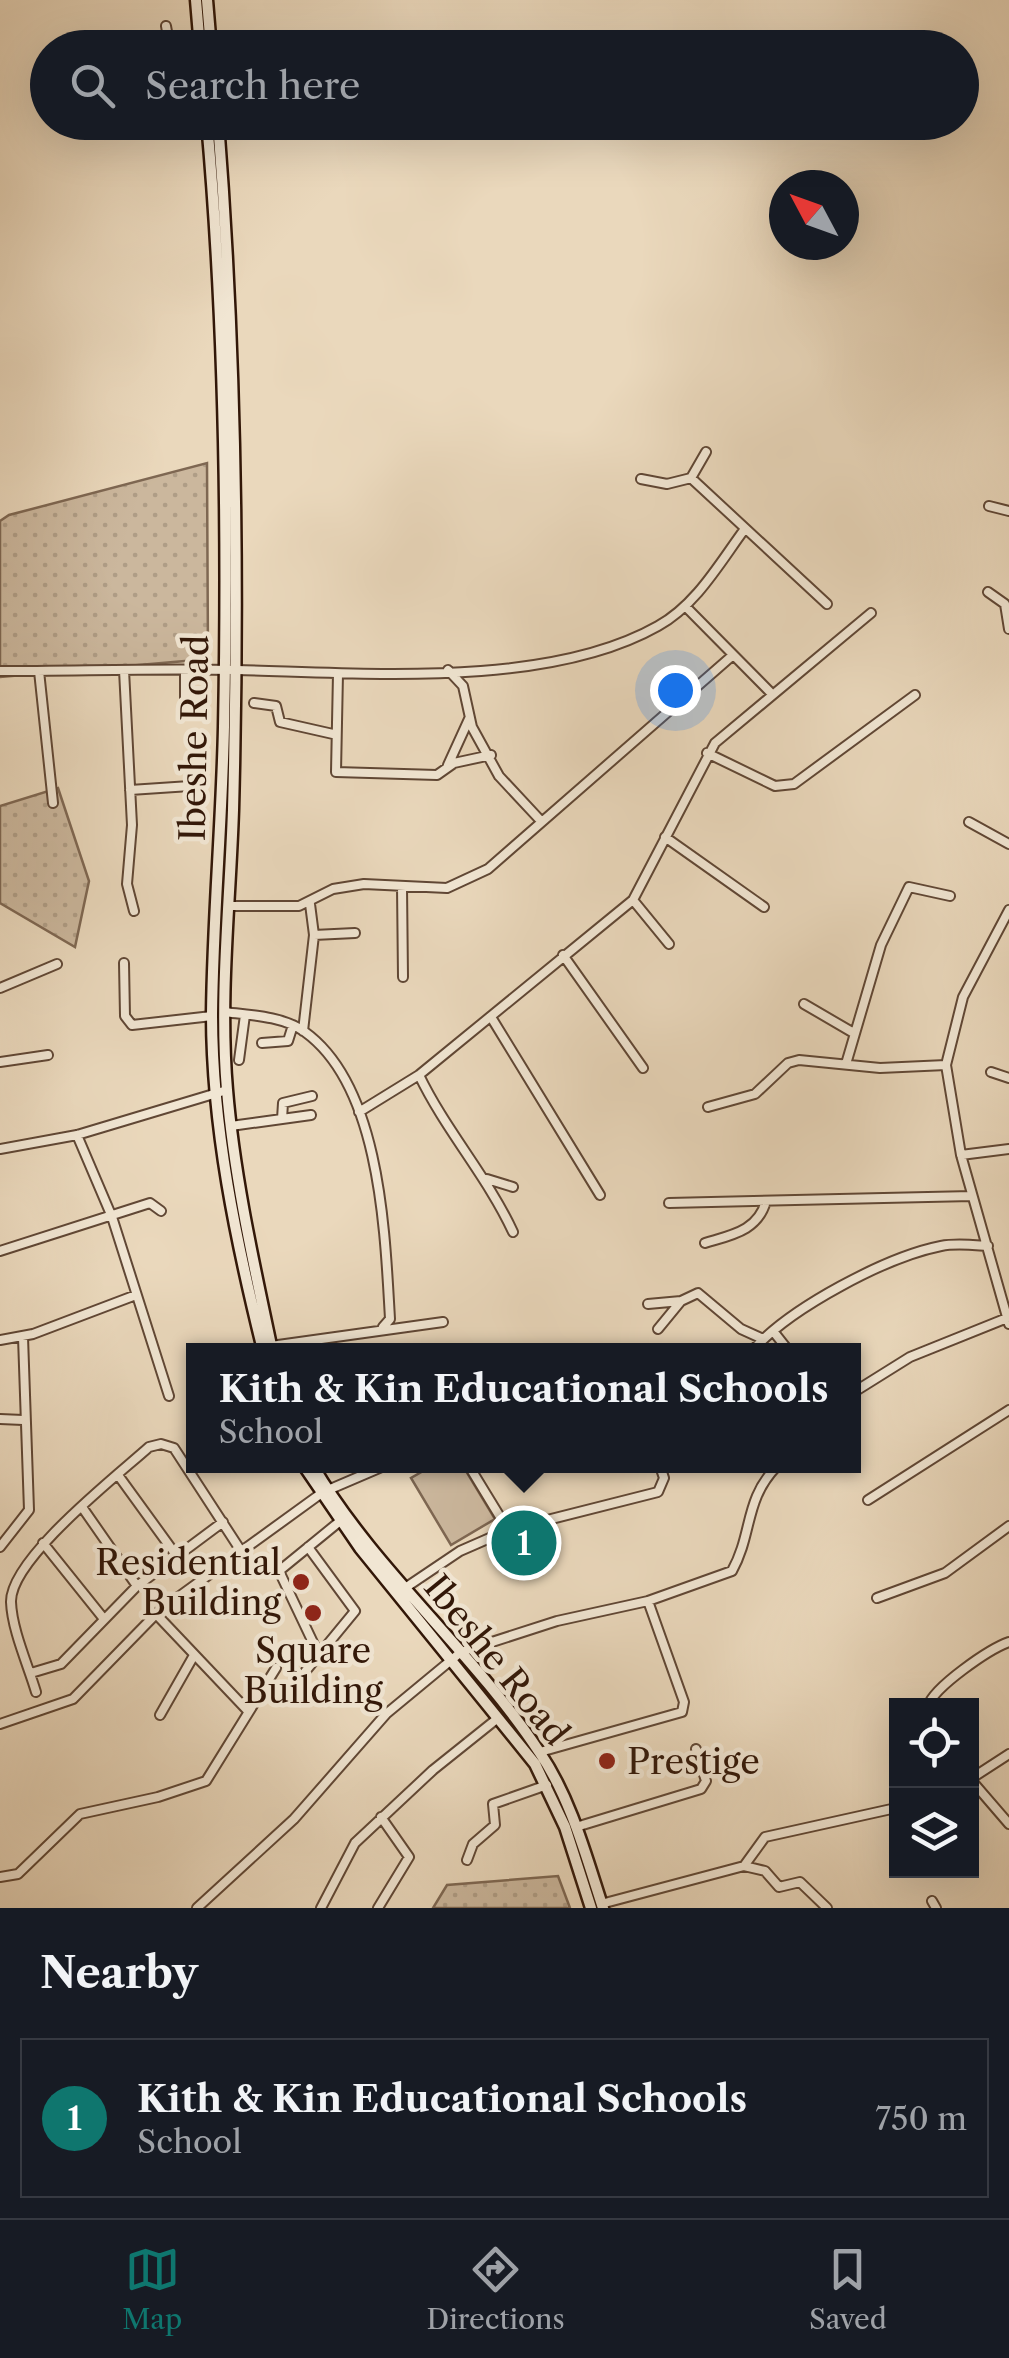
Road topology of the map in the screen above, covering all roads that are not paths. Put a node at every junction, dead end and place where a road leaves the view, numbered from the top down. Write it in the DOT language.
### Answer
graph roads {
  1 [pos="196,0"];
  2 [pos="207,0"];
  3 [pos="166,26"];
  4 [pos="167,30"];
  5 [pos="198,30"];
  6 [pos="210,30"];
  7 [pos="209,140"];
  8 [pos="219,140"];
  9 [pos="706,452"];
  10 [pos="691,478"];
  11 [pos="641,479"];
  12 [pos="990,506"];
  13 [pos="1009,511"];
  14 [pos="744,530"];
  15 [pos="988,592"];
  16 [pos="827,604"];
  17 [pos="686,607"];
  18 [pos="871,613"];
  19 [pos="1009,629"];
  20 [pos="733,654"];
  21 [pos="124,670"];
  22 [pos="185,670"];
  23 [pos="229,670"];
  24 [pos="448,670"];
  25 [pos="0,671"];
  26 [pos="39,671"];
  27 [pos="338,674"];
  28 [pos="772,694"];
  29 [pos="915,695"];
  30 [pos="184,703"];
  31 [pos="254,703"];
  32 [pos="469,719"];
  33 [pos="333,734"];
  34 [pos="707,753"];
  35 [pos="491,755"];
  36 [pos="446,769"];
  37 [pos="190,786"];
  38 [pos="130,790"];
  39 [pos="53,803"];
  40 [pos="541,822"];
  41 [pos="969,822"];
  42 [pos="665,837"];
  43 [pos="1009,844"];
  44 [pos="402,887"];
  45 [pos="950,896"];
  46 [pos="633,900"];
  47 [pos="310,904"];
  48 [pos="228,906"];
  49 [pos="764,906"];
  50 [pos="134,910"];
  51 [pos="1009,910"];
  52 [pos="356,933"];
  53 [pos="314,936"];
  54 [pos="669,944"];
  55 [pos="563,955"];
  56 [pos="124,963"];
  57 [pos="57,964"];
  58 [pos="403,977"];
  59 [pos="0,988"];
  60 [pos="804,1004"];
  61 [pos="218,1014"];
  62 [pos="245,1015"];
  63 [pos="491,1016"];
  64 [pos="293,1025"];
  65 [pos="304,1030"];
  66 [pos="852,1032"];
  67 [pos="262,1043"];
  68 [pos="48,1055"];
  69 [pos="239,1060"];
  70 [pos="0,1062"];
  71 [pos="846,1064"];
  72 [pos="946,1065"];
  73 [pos="642,1068"];
  74 [pos="991,1072"];
  75 [pos="418,1075"];
  76 [pos="1009,1078"];
  77 [pos="221,1090"];
  78 [pos="312,1096"];
  79 [pos="708,1107"];
  80 [pos="359,1112"];
  81 [pos="311,1114"];
  82 [pos="282,1119"];
  83 [pos="231,1126"];
  84 [pos="77,1135"];
  85 [pos="0,1149"];
  86 [pos="1009,1149"];
  87 [pos="961,1156"];
  88 [pos="483,1177"];
  89 [pos="513,1187"];
  90 [pos="600,1195"];
  91 [pos="972,1196"];
  92 [pos="766,1201"];
  93 [pos="668,1204"];
  94 [pos="162,1211"];
  95 [pos="112,1217"];
  96 [pos="513,1232"];
  97 [pos="705,1243"];
  98 [pos="988,1246"];
  99 [pos="0,1250"];
  100 [pos="136,1295"];
  101 [pos="682,1301"];
  102 [pos="648,1304"];
  103 [pos="1008,1321"];
  104 [pos="442,1322"];
  105 [pos="382,1326"];
  106 [pos="658,1329"];
  107 [pos="773,1331"];
  108 [pos="23,1337"];
  109 [pos="0,1340"];
  110 [pos="763,1340"];
  111 [pos="267,1343"];
  112 [pos="268,1343"];
  113 [pos="298,1343"];
  114 [pos="760,1343"];
  115 [pos="782,1343"];
  116 [pos="861,1388"];
  117 [pos="169,1396"];
  118 [pos="1009,1410"];
  119 [pos="0,1419"];
  120 [pos="23,1420"];
  121 [pos="186,1466"];
  122 [pos="191,1473"];
  123 [pos="309,1473"];
  124 [pos="316,1473"];
  125 [pos="368,1473"];
  126 [pos="473,1473"];
  127 [pos="662,1473"];
  128 [pos="770,1473"];
  129 [pos="118,1474"];
  130 [pos="324,1492"];
  131 [pos="868,1500"];
  132 [pos="82,1507"];
  133 [pos="223,1522"];
  134 [pos="339,1522"];
  135 [pos="1009,1526"];
  136 [pos="508,1530"];
  137 [pos="44,1544"];
  138 [pos="0,1547"];
  139 [pos="308,1547"];
  140 [pos="240,1551"];
  141 [pos="176,1555"];
  142 [pos="137,1586"];
  143 [pos="405,1588"];
  144 [pos="877,1598"];
  145 [pos="648,1602"];
  146 [pos="156,1614"];
  147 [pos="104,1619"];
  148 [pos="1009,1642"];
  149 [pos="318,1653"];
  150 [pos="456,1656"];
  151 [pos="193,1657"];
  152 [pos="276,1668"];
  153 [pos="30,1673"];
  154 [pos="304,1674"];
  155 [pos="36,1692"];
  156 [pos="932,1698"];
  157 [pos="248,1711"];
  158 [pos="160,1714"];
  159 [pos="498,1718"];
  160 [pos="0,1724"];
  161 [pos="696,1749"];
  162 [pos="540,1752"];
  163 [pos="1009,1754"];
  164 [pos="979,1774"];
  165 [pos="547,1785"];
  166 [pos="979,1788"];
  167 [pos="889,1810"];
  168 [pos="381,1817"];
  169 [pos="1009,1824"];
  170 [pos="576,1827"];
  171 [pos="467,1860"];
  172 [pos="744,1866"];
  173 [pos="0,1877"];
  174 [pos="598,1907"];
  175 [pos="196,1908"];
  176 [pos="321,1908"];
  177 [pos="378,1908"];
  178 [pos="827,1908"];
  1 -- 5 [label="main road"];
  2 -- 6 [label="main road"];
  3 -- 4 [label="street"];
  7 -- 23 [label="main road, Ibeshe Road"];
  8 -- 23 [label="main road, Ibeshe Road"];
  9 -- 10 [label="street"];
  10 -- 11 [label="street"];
  10 -- 14 [label="street"];
  12 -- 13 [label="street"];
  14 -- 16 [label="street"];
  14 -- 17 [label="street"];
  15 -- 19 [label="street"];
  17 -- 20 [label="street"];
  17 -- 24 [label="street"];
  18 -- 28 [label="street"];
  20 -- 28 [label="street"];
  20 -- 40 [label="street"];
  21 -- 22 [label="street"];
  21 -- 26 [label="street"];
  21 -- 38 [label="street"];
  22 -- 23 [label="street"];
  22 -- 30 [label="street"];
  23 -- 27 [label="street"];
  23 -- 48 [label="main road, Ibeshe Road"];
  23 -- 61 [label="main road, Ibeshe Road"];
  24 -- 27 [label="street"];
  24 -- 32 [label="street"];
  25 -- 26 [label="street"];
  26 -- 39 [label="street"];
  27 -- 33 [label="street"];
  28 -- 34 [label="street"];
  29 -- 34 [label="street"];
  31 -- 33 [label="street"];
  32 -- 35 [label="street"];
  32 -- 36 [label="street"];
  33 -- 36 [label="street"];
  34 -- 42 [label="street"];
  35 -- 36 [label="street"];
  35 -- 40 [label="street"];
  37 -- 38 [label="street"];
  38 -- 50 [label="street"];
  40 -- 44 [label="street"];
  41 -- 43 [label="street"];
  42 -- 46 [label="street"];
  42 -- 49 [label="street"];
  44 -- 47 [label="street"];
  44 -- 58 [label="street"];
  45 -- 66 [label="street"];
  46 -- 54 [label="street"];
  46 -- 55 [label="street"];
  47 -- 48 [label="street"];
  47 -- 53 [label="street"];
  48 -- 61 [label="main road, Ibeshe Road"];
  51 -- 72 [label="street"];
  52 -- 53 [label="street"];
  53 -- 65 [label="street"];
  55 -- 63 [label="street"];
  55 -- 73 [label="street"];
  56 -- 61 [label="street"];
  57 -- 59 [label="street"];
  60 -- 66 [label="street"];
  61 -- 62 [label="street"];
  61 -- 77 [label="main road, Ibeshe Road"];
  62 -- 64 [label="street"];
  62 -- 69 [label="street"];
  63 -- 75 [label="street"];
  63 -- 90 [label="street"];
  64 -- 65 [label="street"];
  64 -- 67 [label="street"];
  65 -- 80 [label="street"];
  66 -- 71 [label="street"];
  68 -- 70 [label="street"];
  71 -- 72 [label="street"];
  71 -- 79 [label="street"];
  72 -- 87 [label="street"];
  74 -- 76 [label="street"];
  75 -- 80 [label="street"];
  75 -- 88 [label="street"];
  77 -- 83 [label="main road, Ibeshe Road"];
  77 -- 84 [label="street"];
  77 -- 111 [label="main road, Ibeshe Road"];
  78 -- 82 [label="street"];
  80 -- 105 [label="street"];
  81 -- 82 [label="street"];
  82 -- 83 [label="street"];
  83 -- 112 [label="main road, Ibeshe Road"];
  84 -- 85 [label="street"];
  84 -- 95 [label="street"];
  86 -- 87 [label="street"];
  87 -- 91 [label="street"];
  88 -- 89 [label="street"];
  88 -- 96 [label="street"];
  91 -- 92 [label="street"];
  91 -- 98 [label="street"];
  92 -- 93 [label="street"];
  92 -- 97 [label="street"];
  94 -- 95 [label="street"];
  95 -- 99 [label="street"];
  95 -- 100 [label="street"];
  98 -- 103 [label="street"];
  98 -- 107 [label="street"];
  100 -- 108 [label="street"];
  100 -- 117 [label="street"];
  101 -- 102 [label="street"];
  101 -- 106 [label="street"];
  101 -- 110 [label="street"];
  103 -- 116 [label="street"];
  104 -- 105 [label="street"];
  105 -- 113 [label="street"];
  107 -- 110 [label="street"];
  107 -- 115 [label="street"];
  108 -- 109 [label="street"];
  108 -- 120 [label="street"];
  110 -- 114 [label="street"];
  118 -- 131 [label="street"];
  119 -- 120 [label="street"];
  120 -- 138 [label="street"];
  121 -- 129 [label="street"];
  122 -- 133 [label="street"];
  123 -- 130 [label="main road, Ibeshe Road"];
  124 -- 130 [label="main road, Ibeshe Road"];
  125 -- 130 [label="street"];
  126 -- 136 [label="street"];
  127 -- 136 [label="street"];
  128 -- 145 [label="street"];
  129 -- 132 [label="street"];
  129 -- 141 [label="street"];
  130 -- 134 [label="main road, Ibeshe Road"];
  130 -- 140 [label="street"];
  130 -- 143 [label="main road, Ibeshe Road"];
  132 -- 137 [label="street"];
  132 -- 142 [label="street"];
  133 -- 140 [label="street"];
  133 -- 141 [label="street"];
  134 -- 139 [label="street"];
  134 -- 150 [label="main road, Ibeshe Road"];
  135 -- 144 [label="street"];
  136 -- 143 [label="street"];
  137 -- 147 [label="street"];
  137 -- 153 [label="street"];
  139 -- 149 [label="street"];
  139 -- 149 [label="street"];
  140 -- 146 [label="street"];
  141 -- 142 [label="street"];
  142 -- 147 [label="street"];
  143 -- 150 [label="main road, Ibeshe Road"];
  145 -- 150 [label="street"];
  145 -- 162 [label="street"];
  146 -- 151 [label="street"];
  146 -- 160 [label="street"];
  147 -- 153 [label="street"];
  148 -- 156 [label="street"];
  149 -- 154 [label="street"];
  150 -- 159 [label="main road, Ibeshe Road"];
  150 -- 162 [label="main road, Ibeshe Road"];
  150 -- 175 [label="street"];
  151 -- 157 [label="street"];
  151 -- 158 [label="street"];
  152 -- 157 [label="street"];
  153 -- 155 [label="street"];
  157 -- 173 [label="street"];
  159 -- 165 [label="main road, Ibeshe Road"];
  159 -- 168 [label="street"];
  161 -- 170 [label="street"];
  162 -- 170 [label="main road, Ibeshe Road"];
  163 -- 164 [label="street"];
  165 -- 171 [label="street"];
  165 -- 174 [label="main road, Ibeshe Road"];
  166 -- 169 [label="street"];
  167 -- 172 [label="street"];
  168 -- 176 [label="street"];
  168 -- 177 [label="street"];
  170 -- 174 [label="main road, Ibeshe Road"];
  172 -- 174 [label="street"];
  172 -- 178 [label="street"];
}
